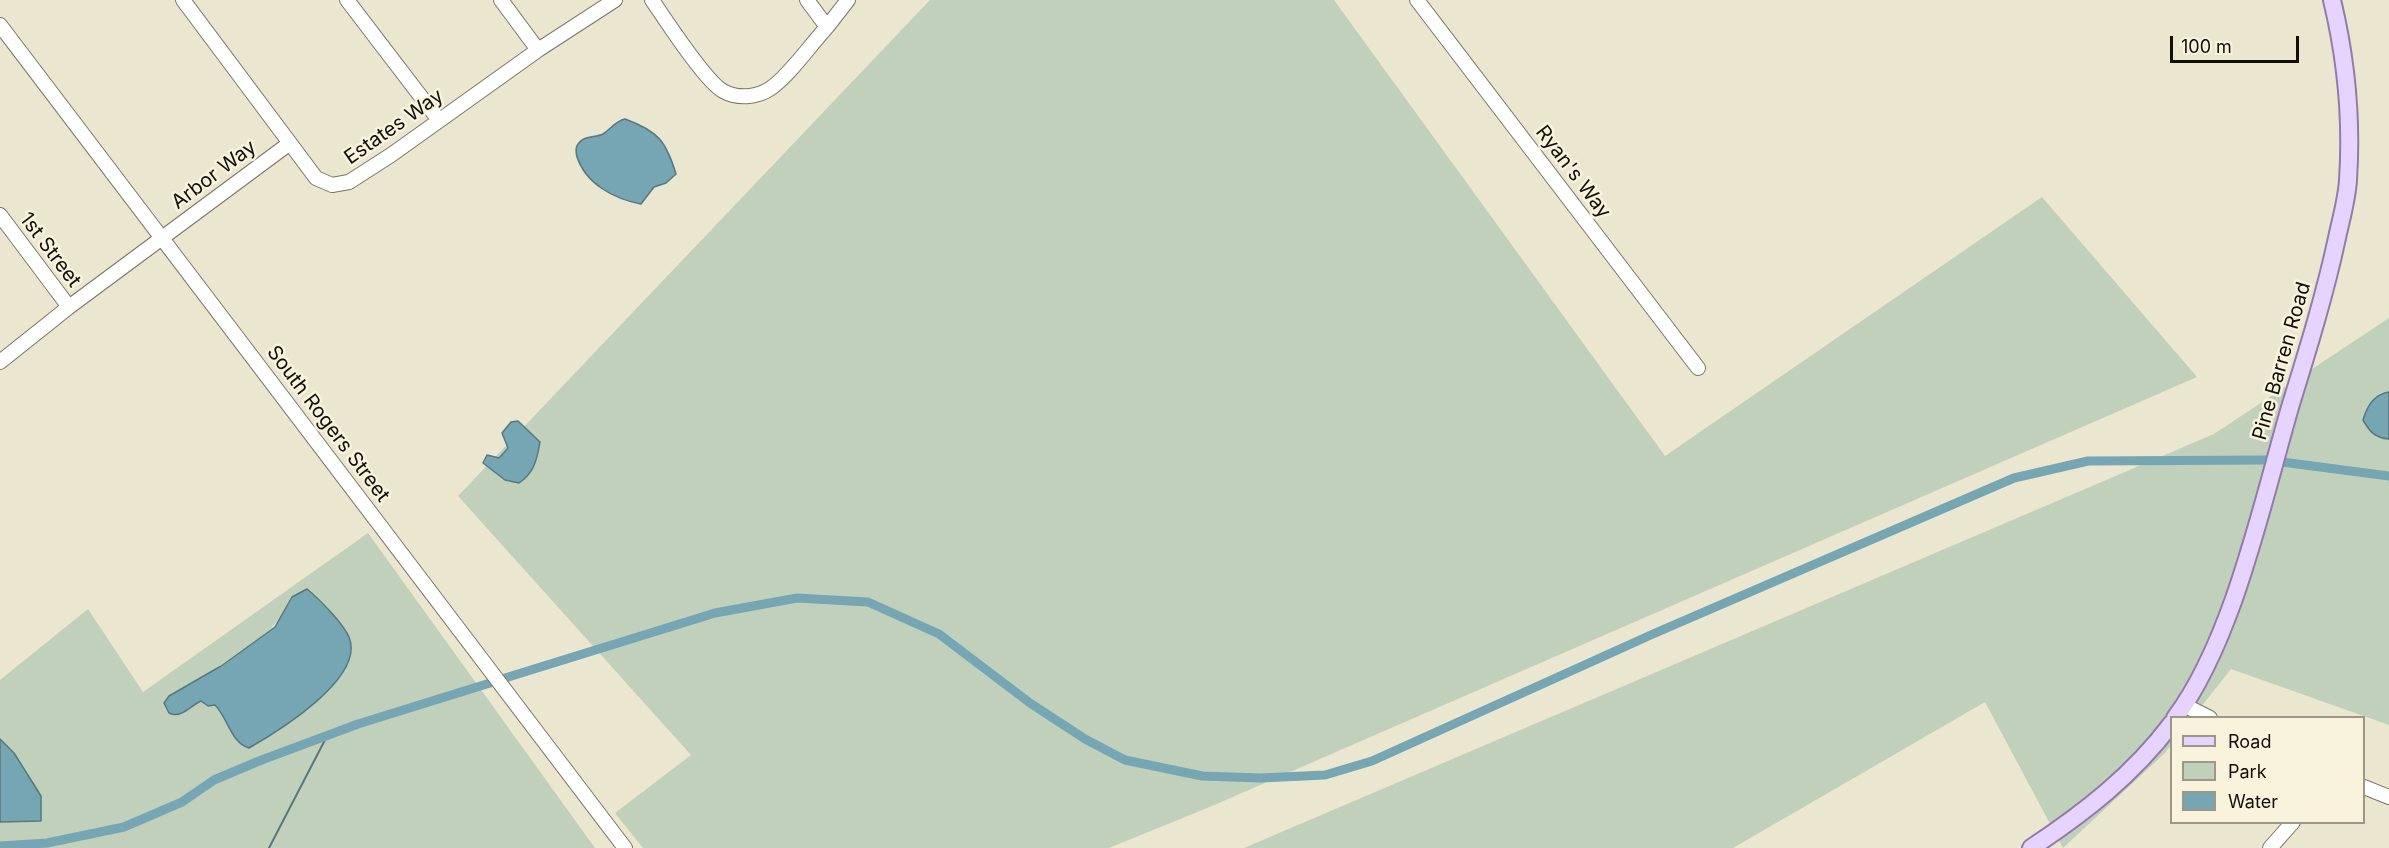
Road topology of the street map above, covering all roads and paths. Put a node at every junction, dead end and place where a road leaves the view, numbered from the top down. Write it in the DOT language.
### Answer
graph roads {
  1 [pos="183,0"];
  2 [pos="347,0"];
  3 [pos="501,0"];
  4 [pos="615,0"];
  5 [pos="652,0"];
  6 [pos="807,0"];
  7 [pos="848,0"];
  8 [pos="1417,0"];
  9 [pos="2332,0"];
  10 [pos="0,25"];
  11 [pos="827,27"];
  12 [pos="538,50"];
  13 [pos="438,119"];
  14 [pos="290,143"];
  15 [pos="0,215"];
  16 [pos="162,239"];
  17 [pos="69,307"];
  18 [pos="0,362"];
  19 [pos="1698,368"];
  20 [pos="2180,711"];
  21 [pos="2205,716"];
  22 [pos="2170,725"];
  23 [pos="2365,787"];
  24 [pos="2389,797"];
  25 [pos="2291,824"];
  26 [pos="625,848"];
  27 [pos="2031,848"];
  28 [pos="2270,848"];
  1 -- 14 [label="street, Estates Way"];
  2 -- 13 [label="street"];
  3 -- 12 [label="street"];
  4 -- 12 [label="street, Estates Way"];
  5 -- 11 [label="street"];
  6 -- 11 [label="street"];
  7 -- 11 [label="street"];
  8 -- 19 [label="street, Ryan's Way"];
  9 -- 20 [label="main road, Pine Barren Road"];
  10 -- 16 [label="street, South Rogers Street"];
  12 -- 13 [label="street, Estates Way"];
  13 -- 14 [label="street, Estates Way"];
  14 -- 16 [label="street, Arbor Way"];
  15 -- 17 [label="street, 1st Street"];
  16 -- 17 [label="street, Arbor Way"];
  16 -- 26 [label="street, South Rogers Street"];
  17 -- 18 [label="street, Arbor Way"];
  20 -- 21 [label="street"];
  22 -- 27 [label="main road"];
  23 -- 24 [label="street"];
  25 -- 28 [label="street"];
}
